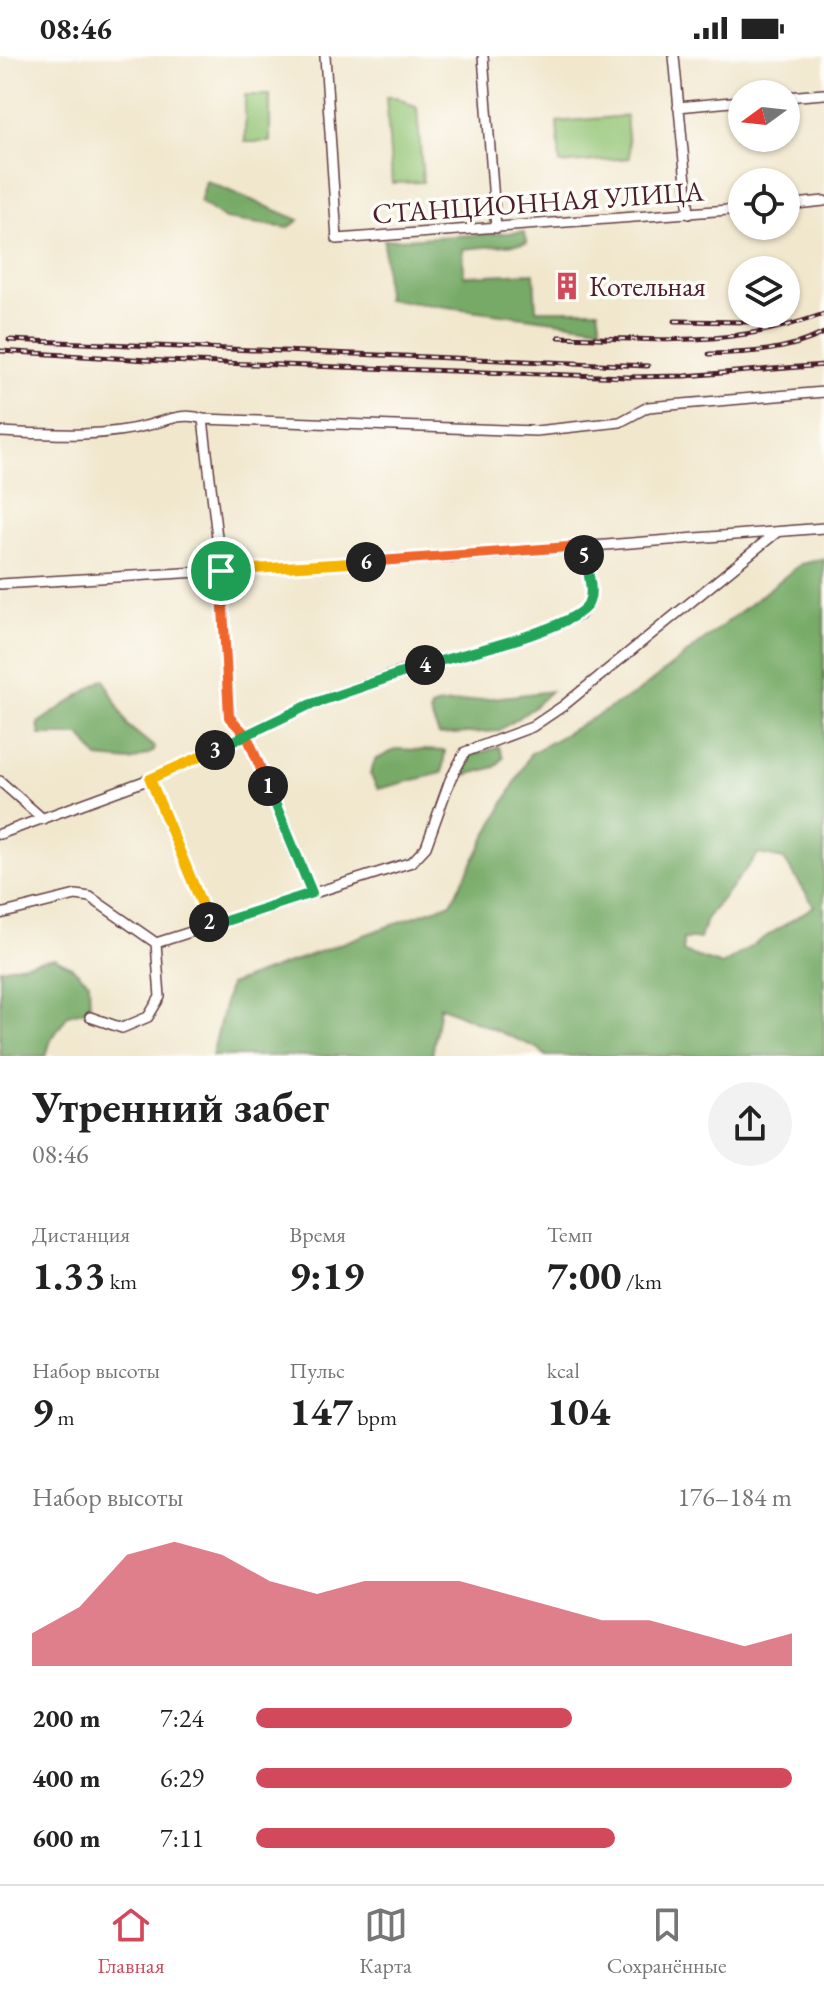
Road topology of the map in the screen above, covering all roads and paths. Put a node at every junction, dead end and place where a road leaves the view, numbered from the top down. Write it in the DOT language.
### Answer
graph roads {
  1 [pos="325,56"];
  2 [pos="483,56"];
  3 [pos="674,56"];
  4 [pos="824,94"];
  5 [pos="800,96"];
  6 [pos="728,102"];
  7 [pos="678,107"];
  8 [pos="824,201"];
  9 [pos="800,204"];
  10 [pos="728,210"];
  11 [pos="689,214"];
  12 [pos="496,228"];
  13 [pos="824,392"];
  14 [pos="203,419"];
  15 [pos="0,432"];
  16 [pos="824,528"];
  17 [pos="778,532"];
  18 [pos="582,546"];
  19 [pos="221,571"];
  20 [pos="0,584"];
  21 [pos="247,736"];
  22 [pos="150,779"];
  23 [pos="0,781"];
  24 [pos="43,819"];
  25 [pos="0,834"];
  26 [pos="312,893"];
  27 [pos="0,914"];
  28 [pos="210,926"];
  29 [pos="156,943"];
  30 [pos="90,1017"];
  1 -- 12 [label="street, СТАНЦИОННАЯ УЛИЦА"];
  2 -- 12 [label="street"];
  3 -- 7 [label="street"];
  4 -- 5 [label="street"];
  6 -- 7 [label="street"];
  7 -- 11 [label="street"];
  8 -- 9 [label="street"];
  10 -- 11 [label="street, СТАНЦИОННАЯ УЛИЦА"];
  11 -- 12 [label="street, СТАНЦИОННАЯ УЛИЦА"];
  13 -- 14 [label="street"];
  14 -- 15 [label="street"];
  14 -- 19 [label="street"];
  16 -- 17 [label="street"];
  17 -- 18 [label="street"];
  17 -- 26 [label="street"];
  18 -- 19 [label="street"];
  18 -- 21 [label="street"];
  19 -- 20 [label="street"];
  19 -- 21 [label="street"];
  21 -- 22 [label="street"];
  21 -- 26 [label="street"];
  22 -- 24 [label="street"];
  22 -- 28 [label="street"];
  23 -- 24 [label="street"];
  24 -- 25 [label="street"];
  26 -- 28 [label="street"];
  27 -- 29 [label="street"];
  28 -- 29 [label="street"];
  29 -- 30 [label="street"];
}
